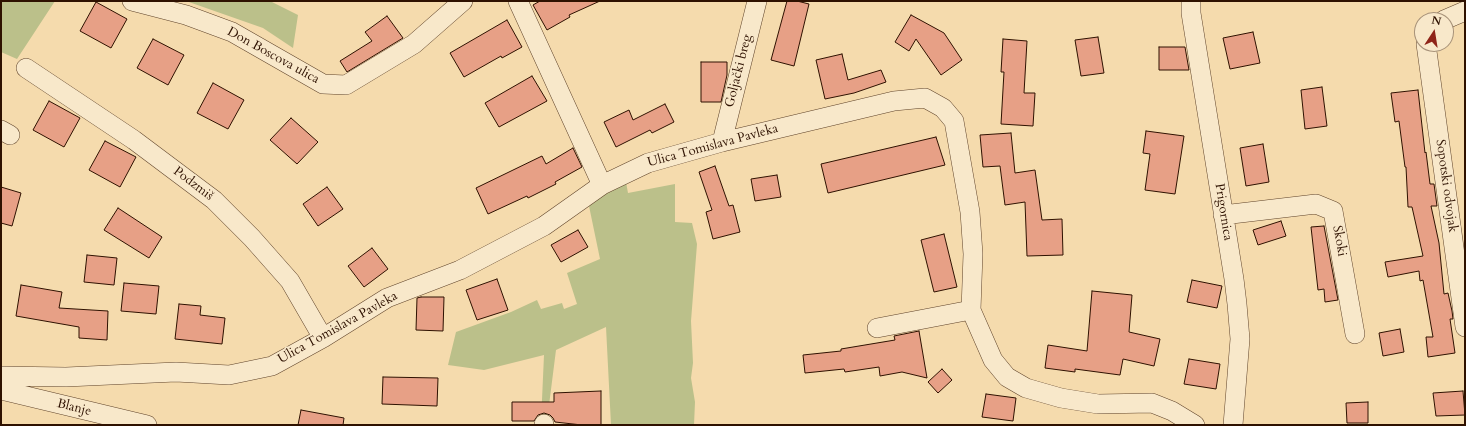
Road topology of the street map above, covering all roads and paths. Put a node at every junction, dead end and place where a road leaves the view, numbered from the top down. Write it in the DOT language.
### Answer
graph roads {
  1 [pos="132,1"];
  2 [pos="463,1"];
  3 [pos="518,1"];
  4 [pos="757,1"];
  5 [pos="1190,1"];
  6 [pos="1465,11"];
  7 [pos="1454,16"];
  8 [pos="1427,52"];
  9 [pos="26,68"];
  10 [pos="722,142"];
  11 [pos="602,185"];
  12 [pos="1223,215"];
  13 [pos="971,310"];
  14 [pos="1465,327"];
  15 [pos="877,328"];
  16 [pos="1355,334"];
  17 [pos="323,338"];
  18 [pos="1,376"];
  19 [pos="1,390"];
  20 [pos="147,425"];
  21 [pos="1195,425"];
  22 [pos="1233,425"];
  1 -- 2 [label="street, Don Boscova ulica"];
  3 -- 11 [label="street"];
  4 -- 10 [label="street, Goljački breg"];
  5 -- 12 [label="street, Prigornica"];
  6 -- 7 [label="street"];
  8 -- 14 [label="street, Sopotski odvojak"];
  9 -- 17 [label="street, Podzmiš"];
  10 -- 11 [label="street, Ulica Tomislava Pavleka"];
  10 -- 13 [label="street, Ulica Tomislava Pavleka"];
  11 -- 17 [label="street, Ulica Tomislava Pavleka"];
  12 -- 16 [label="street, Skoki"];
  12 -- 22 [label="street, Prigornica"];
  13 -- 15 [label="street"];
  13 -- 21 [label="street, Ulica Tomislava Pavleka"];
  17 -- 18 [label="street, Ulica Tomislava Pavleka"];
  19 -- 20 [label="street, Blanje"];
}
